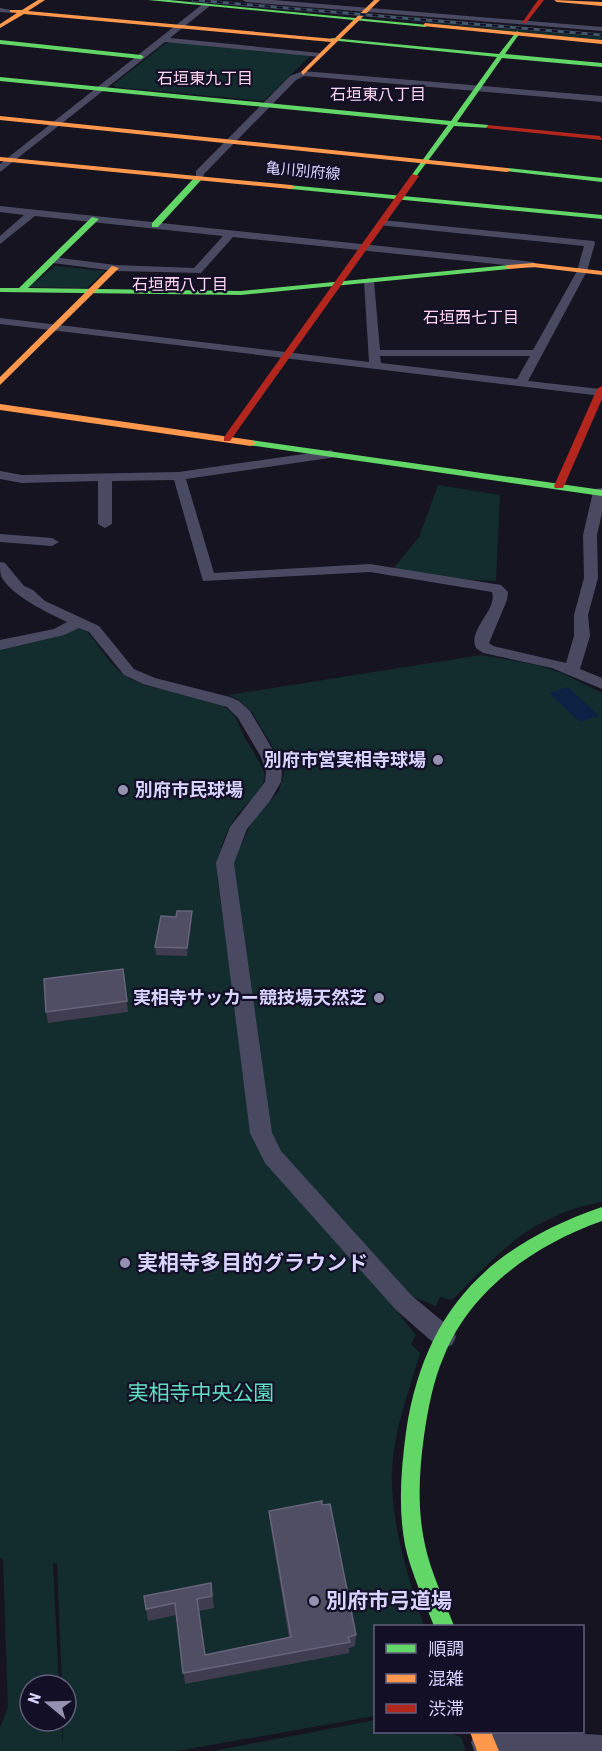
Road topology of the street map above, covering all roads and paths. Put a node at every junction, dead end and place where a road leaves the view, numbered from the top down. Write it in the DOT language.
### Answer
graph roads {
  1 [pos="30,0"];
  2 [pos="42,0"];
  3 [pos="151,0"];
  4 [pos="246,0"];
  5 [pos="377,0"];
  6 [pos="541,0"];
  7 [pos="557,0"];
  8 [pos="602,4"];
  9 [pos="207,5"];
  10 [pos="9,13"];
  11 [pos="363,14"];
  12 [pos="0,26"];
  13 [pos="179,27"];
  14 [pos="521,28"];
  15 [pos="602,29"];
  16 [pos="163,40"];
  17 [pos="336,41"];
  18 [pos="602,42"];
  19 [pos="0,44"];
  20 [pos="320,55"];
  21 [pos="501,56"];
  22 [pos="141,57"];
  23 [pos="602,65"];
  24 [pos="303,73"];
  25 [pos="0,79"];
  26 [pos="101,89"];
  27 [pos="477,89"];
  28 [pos="602,101"];
  29 [pos="272,106"];
  30 [pos="0,118"];
  31 [pos="453,123"];
  32 [pos="57,124"];
  33 [pos="598,140"];
  34 [pos="236,142"];
  35 [pos="5,160"];
  36 [pos="426,162"];
  37 [pos="203,175"];
  38 [pos="602,180"];
  39 [pos="568,188"];
  40 [pos="402,195"];
  41 [pos="0,209"];
  42 [pos="33,212"];
  43 [pos="602,212"];
  44 [pos="602,217"];
  45 [pos="95,219"];
  46 [pos="382,223"];
  47 [pos="154,225"];
  48 [pos="231,233"];
  49 [pos="0,241"];
  50 [pos="365,247"];
  51 [pos="53,260"];
  52 [pos="533,265"];
  53 [pos="115,268"];
  54 [pos="582,271"];
  55 [pos="602,273"];
  56 [pos="369,281"];
  57 [pos="339,284"];
  58 [pos="0,290"];
  59 [pos="21,290"];
  60 [pos="93,290"];
  61 [pos="0,321"];
  62 [pos="56,327"];
  63 [pos="538,353"];
  64 [pos="289,355"];
  65 [pos="375,359"];
  66 [pos="0,382"];
  67 [pos="521,383"];
  68 [pos="601,391"];
  69 [pos="0,407"];
  70 [pos="596,416"];
  71 [pos="227,439"];
  72 [pos="331,454"];
  73 [pos="0,475"];
  74 [pos="179,476"];
  75 [pos="105,478"];
  76 [pos="559,486"];
  77 [pos="601,493"];
  78 [pos="105,524"];
  79 [pos="0,538"];
  80 [pos="51,542"];
  81 [pos="0,566"];
  82 [pos="81,621"];
  83 [pos="0,645"];
  84 [pos="572,669"];
  85 [pos="602,684"];
  86 [pos="602,1214"];
  87 [pos="444,1337"];
  88 [pos="444,1625"];
  89 [pos="484,1742"];
  90 [pos="602,1749"];
  1 -- 10 [label="main road"];
  2 -- 10 [label="main road"];
  3 -- 9 [label="main road"];
  4 -- 11 [label="street"];
  5 -- 11 [label="main road"];
  6 -- 14 [label="main road"];
  7 -- 8 [label="main road"];
  9 -- 11 [label="main road"];
  9 -- 13 [label="street"];
  10 -- 12 [label="main road"];
  10 -- 13 [label="main road"];
  11 -- 14 [label="main road"];
  11 -- 17 [label="main road"];
  13 -- 16 [label="street"];
  13 -- 17 [label="main road"];
  14 -- 15 [label="street"];
  14 -- 18 [label="main road"];
  14 -- 21 [label="main road"];
  16 -- 20 [label="street"];
  16 -- 22 [label="street"];
  17 -- 20 [label="main road"];
  17 -- 21 [label="main road"];
  19 -- 22 [label="main road"];
  20 -- 24 [label="main road"];
  21 -- 23 [label="main road"];
  21 -- 27 [label="main road"];
  22 -- 26 [label="street"];
  24 -- 27 [label="street"];
  24 -- 29 [label="street"];
  25 -- 26 [label="main road"];
  26 -- 29 [label="main road"];
  26 -- 32 [label="street"];
  27 -- 28 [label="street"];
  27 -- 31 [label="main road"];
  29 -- 31 [label="main road"];
  29 -- 34 [label="street"];
  30 -- 32 [label="main road"];
  31 -- 33 [label="main road"];
  31 -- 36 [label="main road"];
  32 -- 34 [label="main road"];
  32 -- 35 [label="street"];
  34 -- 36 [label="main road"];
  34 -- 37 [label="street"];
  35 -- 37 [label="main road, 亀川別府線"];
  36 -- 39 [label="main road"];
  36 -- 40 [label="main road"];
  37 -- 40 [label="main road, 亀川別府線"];
  37 -- 47 [label="main road"];
  38 -- 39 [label="main road"];
  39 -- 40 [label="main road, 亀川別府線"];
  39 -- 43 [label="main road, 亀川別府線"];
  40 -- 44 [label="main road, 亀川別府線"];
  40 -- 46 [label="main road"];
  41 -- 42 [label="street"];
  42 -- 45 [label="street"];
  42 -- 49 [label="street"];
  45 -- 47 [label="street"];
  45 -- 51 [label="main road"];
  46 -- 50 [label="main road"];
  46 -- 54 [label="street"];
  47 -- 48 [label="street"];
  48 -- 50 [label="street"];
  48 -- 53 [label="street"];
  50 -- 52 [label="street"];
  50 -- 57 [label="main road"];
  51 -- 53 [label="street"];
  51 -- 59 [label="main road"];
  52 -- 54 [label="main road"];
  52 -- 56 [label="main road"];
  53 -- 60 [label="main road"];
  54 -- 55 [label="main road"];
  54 -- 63 [label="street"];
  56 -- 57 [label="main road"];
  56 -- 65 [label="street"];
  57 -- 60 [label="main road"];
  57 -- 64 [label="main road"];
  58 -- 59 [label="main road"];
  59 -- 60 [label="main road"];
  60 -- 62 [label="main road"];
  61 -- 62 [label="street"];
  62 -- 64 [label="street"];
  62 -- 66 [label="main road"];
  63 -- 65 [label="street"];
  63 -- 67 [label="street"];
  64 -- 65 [label="street"];
  64 -- 71 [label="main road"];
  65 -- 67 [label="street"];
  67 -- 68 [label="street"];
  68 -- 70 [label="main road"];
  69 -- 71 [label="main road"];
  70 -- 76 [label="main road"];
  71 -- 72 [label="main road"];
  72 -- 74 [label="street"];
  72 -- 76 [label="main road"];
  73 -- 75 [label="street"];
  74 -- 75 [label="street"];
  74 -- 84 [label="street"];
  75 -- 78 [label="street"];
  76 -- 77 [label="main road"];
  77 -- 84 [label="street"];
  79 -- 80 [label="street"];
  81 -- 82 [label="street"];
  82 -- 83 [label="street"];
  82 -- 87 [label="street"];
  84 -- 85 [label="street"];
  86 -- 87 [label="main road"];
  87 -- 88 [label="main road"];
  89 -- 90 [label="street"];
}
